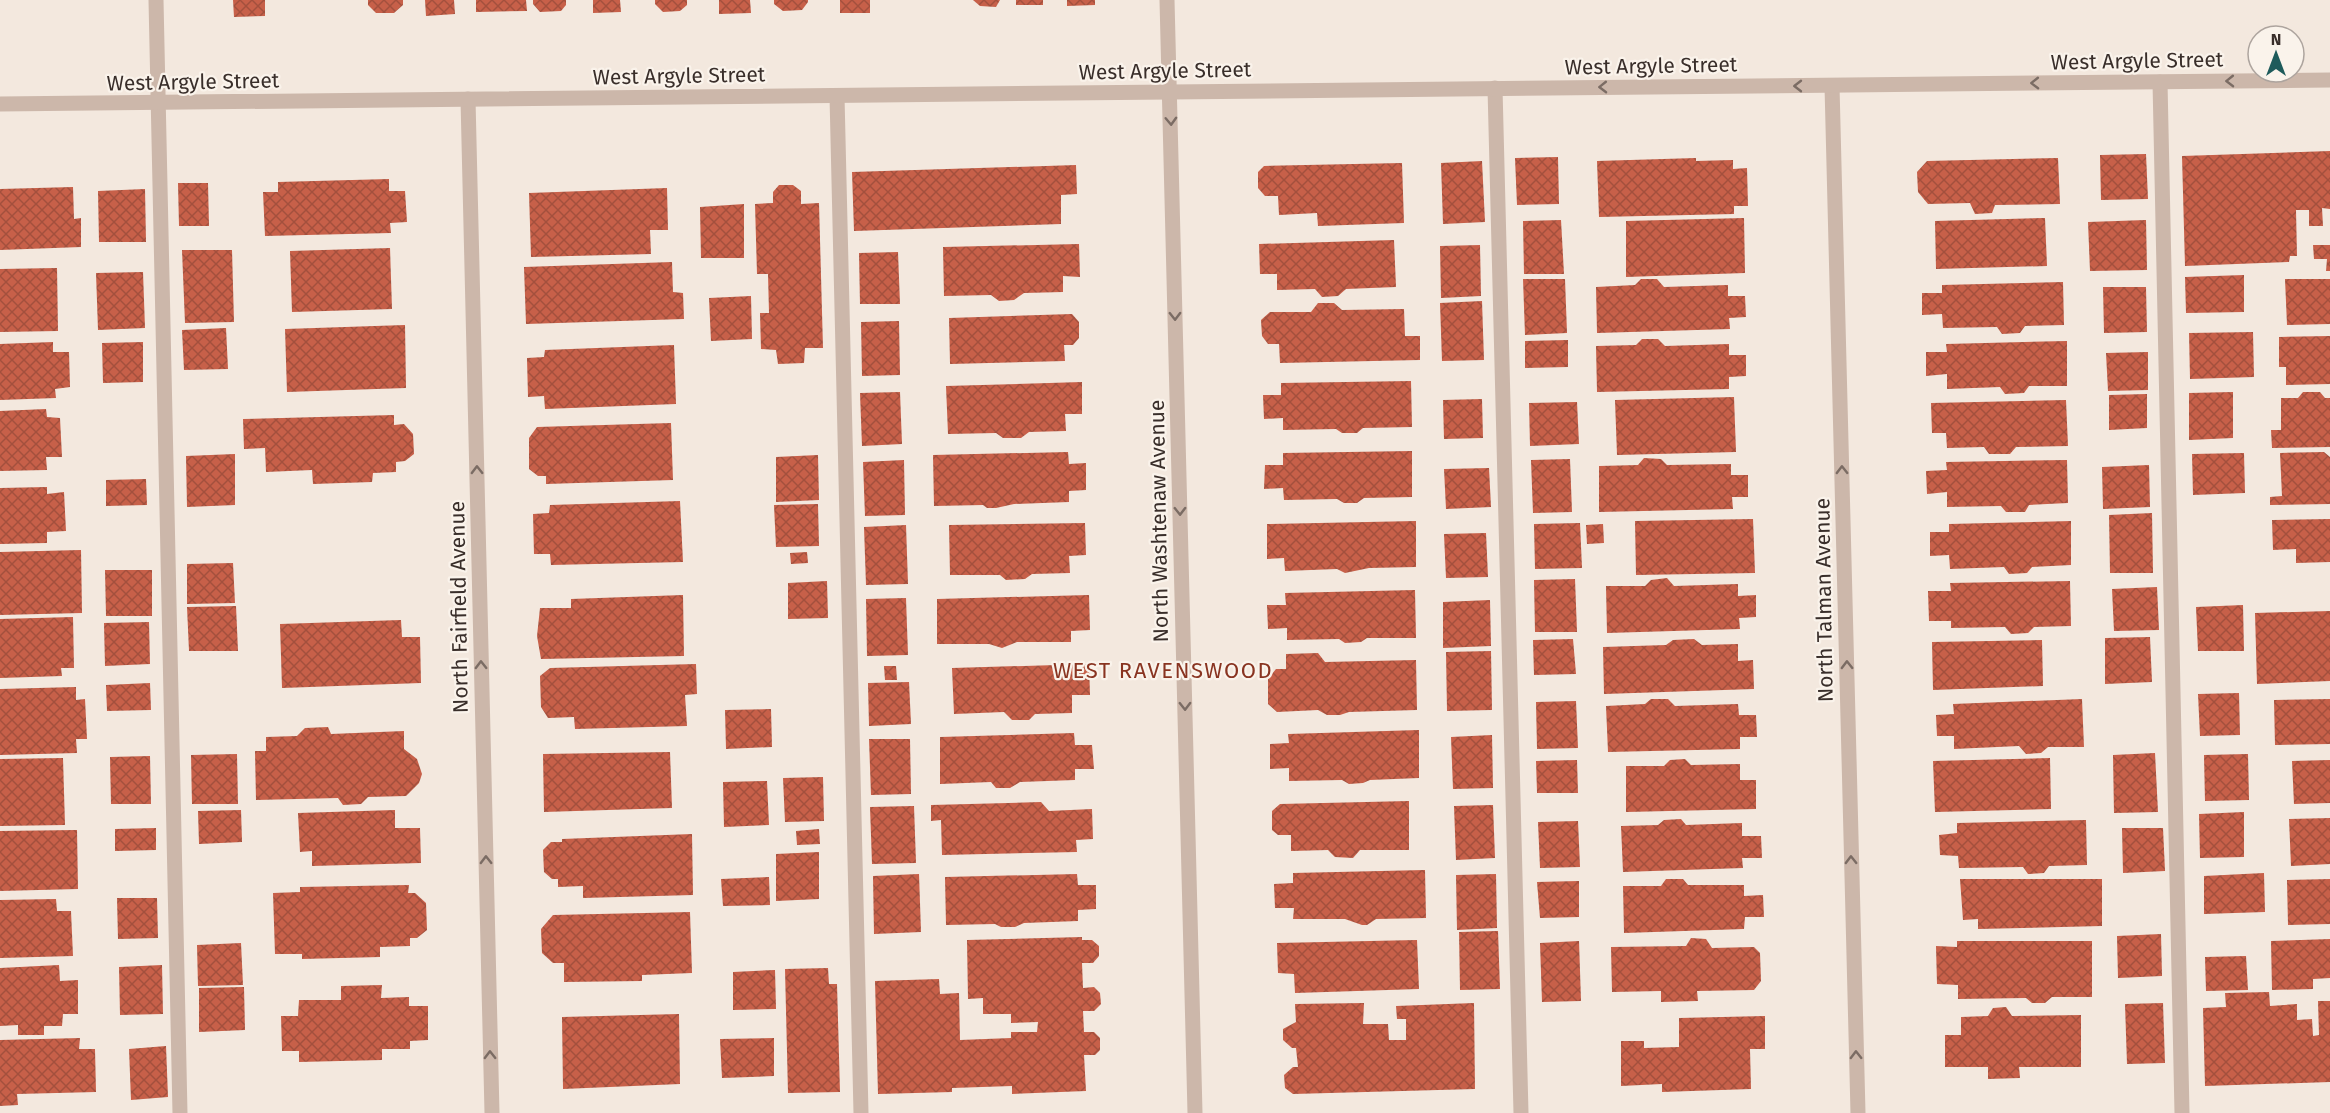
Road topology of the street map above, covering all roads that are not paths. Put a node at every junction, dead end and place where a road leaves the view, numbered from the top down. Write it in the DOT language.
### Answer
graph roads {
  1 [pos="156,0"];
  2 [pos="1167,0"];
  3 [pos="2330,80"];
  4 [pos="2160,82"];
  5 [pos="1832,86"];
  6 [pos="1495,88"];
  7 [pos="1170,92"];
  8 [pos="837,96"];
  9 [pos="468,99"];
  10 [pos="157,103"];
  11 [pos="0,104"];
  12 [pos="180,1113"];
  13 [pos="492,1113"];
  14 [pos="861,1113"];
  15 [pos="1195,1113"];
  16 [pos="1521,1113"];
  17 [pos="1858,1113"];
  18 [pos="2182,1113"];
  1 -- 10 [label="street"];
  2 -- 7 [label="street, North Washtenaw Avenue"];
  3 -- 4 [label="street, West Argyle Street, one-way"];
  4 -- 5 [label="street, West Argyle Street, one-way"];
  4 -- 18 [label="street"];
  5 -- 6 [label="street, West Argyle Street, one-way"];
  17 -- 5 [label="street, North Talman Avenue, one-way"];
  6 -- 7 [label="street, West Argyle Street"];
  6 -- 16 [label="street"];
  7 -- 8 [label="street, West Argyle Street"];
  7 -- 15 [label="street, North Washtenaw Avenue, one-way"];
  8 -- 9 [label="street, West Argyle Street"];
  8 -- 14 [label="street"];
  9 -- 10 [label="street, West Argyle Street"];
  13 -- 9 [label="street, North Fairfield Avenue, one-way"];
  10 -- 11 [label="street, West Argyle Street"];
  10 -- 12 [label="street"];
}
